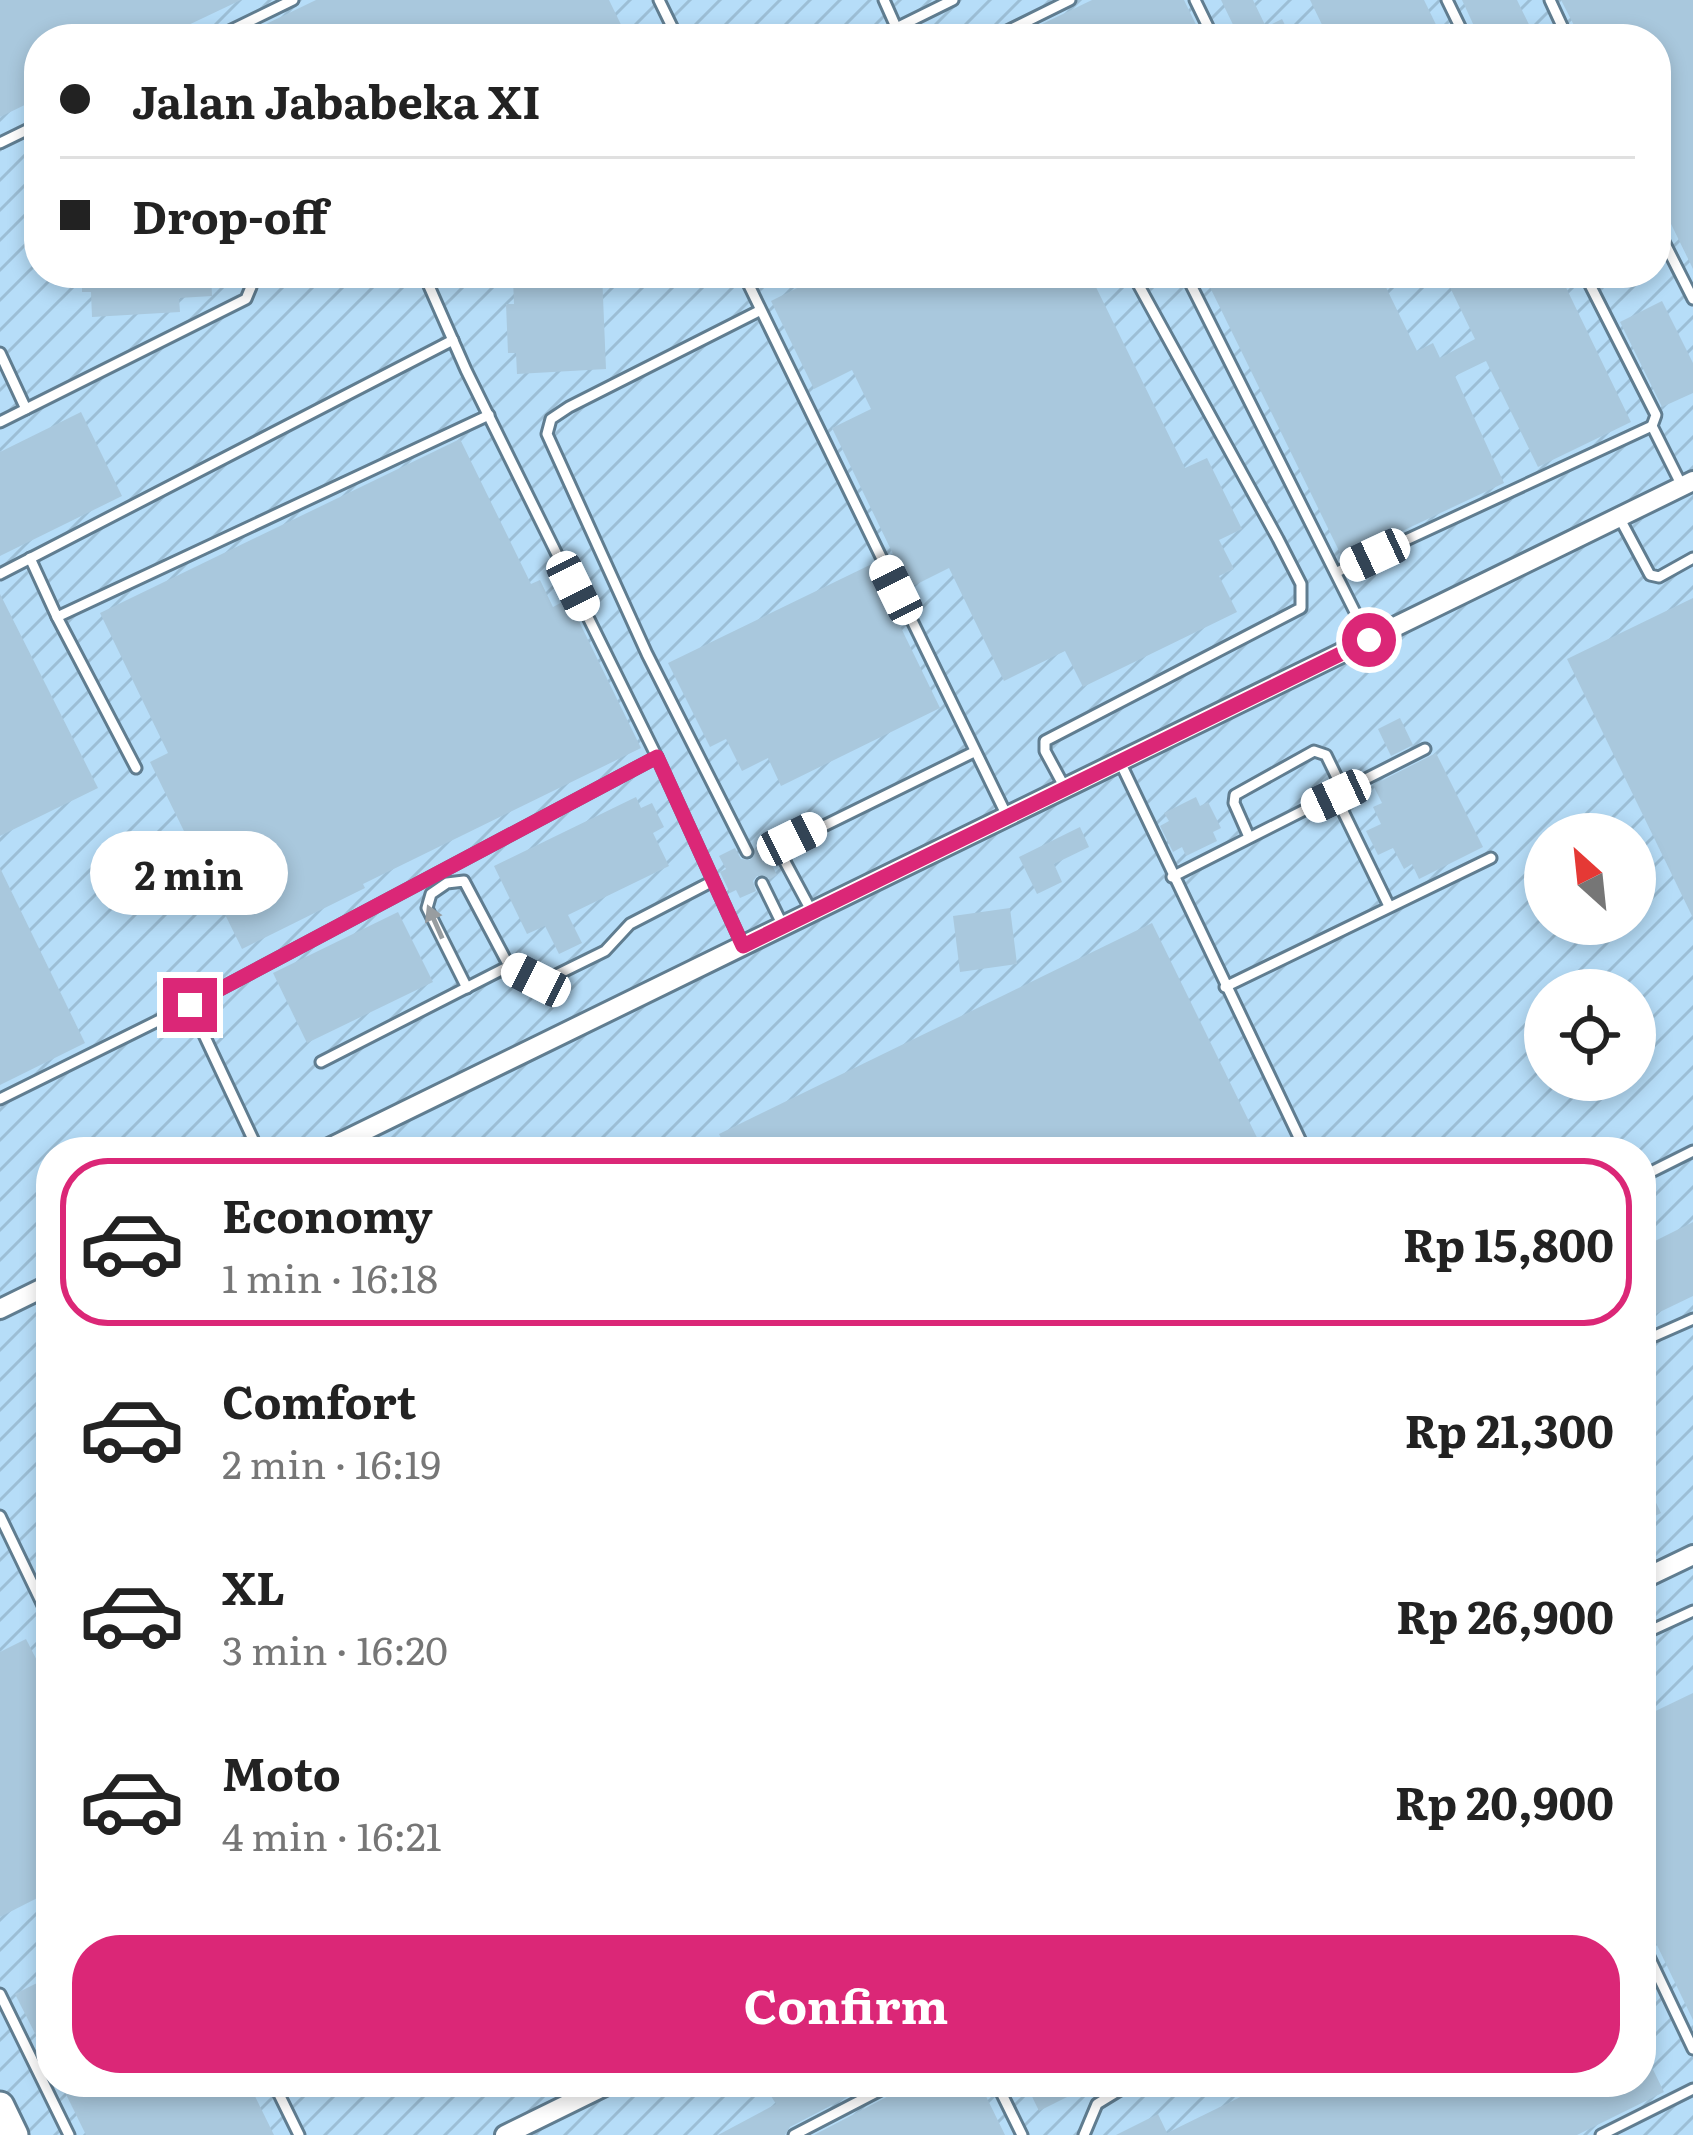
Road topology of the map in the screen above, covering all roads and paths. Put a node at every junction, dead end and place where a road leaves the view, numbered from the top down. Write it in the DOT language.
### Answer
graph roads {
  1 [pos="293,0"];
  2 [pos="953,0"];
  3 [pos="1070,0"];
  4 [pos="244,24"];
  5 [pos="902,24"];
  6 [pos="1022,24"];
  7 [pos="1671,256"];
  8 [pos="249,288"];
  9 [pos="430,288"];
  10 [pos="749,288"];
  11 [pos="1140,288"];
  12 [pos="1193,288"];
  13 [pos="1592,288"];
  14 [pos="1693,299"];
  15 [pos="759,311"];
  16 [pos="453,340"];
  17 [pos="0,353"];
  18 [pos="26,409"];
  19 [pos="489,415"];
  20 [pos="0,422"];
  21 [pos="1652,426"];
  22 [pos="1688,483"];
  23 [pos="1618,517"];
  24 [pos="30,558"];
  25 [pos="1693,558"];
  26 [pos="1337,572"];
  27 [pos="0,574"];
  28 [pos="57,617"];
  29 [pos="1369,640"];
  30 [pos="1425,749"];
  31 [pos="974,752"];
  32 [pos="657,757"];
  33 [pos="1119,761"];
  34 [pos="136,768"];
  35 [pos="1065,788"];
  36 [pos="1340,794"];
  37 [pos="1007,816"];
  38 [pos="1249,837"];
  39 [pos="747,852"];
  40 [pos="1491,858"];
  41 [pos="1172,877"];
  42 [pos="713,881"];
  43 [pos="762,883"];
  44 [pos="1389,906"];
  45 [pos="812,912"];
  46 [pos="783,926"];
  47 [pos="743,946"];
  48 [pos="509,966"];
  49 [pos="1225,987"];
  50 [pos="467,988"];
  51 [pos="190,1005"];
  52 [pos="321,1062"];
  53 [pos="0,1099"];
  54 [pos="252,1137"];
  55 [pos="352,1137"];
  56 [pos="1299,1137"];
  57 [pos="1693,1151"];
  58 [pos="1656,1170"];
  59 [pos="36,1291"];
  60 [pos="0,1309"];
  61 [pos="1693,1319"];
  62 [pos="1656,1335"];
  63 [pos="0,1516"];
  64 [pos="1693,1555"];
  65 [pos="1656,1573"];
  66 [pos="36,1591"];
  67 [pos="1693,1610"];
  68 [pos="1656,1628"];
  69 [pos="1656,1971"];
  70 [pos="0,1994"];
  71 [pos="1693,2049"];
  72 [pos="36,2068"];
  73 [pos="1693,2089"];
  74 [pos="50,2097"];
  75 [pos="280,2097"];
  76 [pos="582,2097"];
  77 [pos="867,2097"];
  78 [pos="1003,2097"];
  79 [pos="1108,2097"];
  80 [pos="0,2106"];
  81 [pos="14,2135"];
  82 [pos="69,2135"];
  83 [pos="299,2135"];
  84 [pos="505,2135"];
  85 [pos="794,2135"];
  86 [pos="1022,2135"];
  87 [pos="1084,2135"];
  88 [pos="1601,2135"];
  1 -- 4 [label="lane"];
  2 -- 5 [label="lane"];
  3 -- 6 [label="lane"];
  7 -- 14 [label="lane"];
  8 -- 18 [label="lane"];
  9 -- 16 [label="lane"];
  10 -- 15 [label="lane"];
  11 -- 35 [label="lane"];
  12 -- 26 [label="lane"];
  13 -- 21 [label="lane"];
  15 -- 31 [label="lane"];
  15 -- 39 [label="lane"];
  16 -- 19 [label="lane"];
  16 -- 24 [label="lane"];
  17 -- 18 [label="lane"];
  18 -- 20 [label="lane"];
  19 -- 28 [label="lane"];
  19 -- 32 [label="lane"];
  21 -- 22 [label="lane"];
  21 -- 26 [label="lane"];
  22 -- 23 [label="street"];
  23 -- 25 [label="lane"];
  23 -- 29 [label="street"];
  24 -- 27 [label="lane"];
  24 -- 28 [label="lane"];
  26 -- 29 [label="lane"];
  28 -- 34 [label="lane"];
  29 -- 33 [label="street"];
  30 -- 36 [label="lane"];
  31 -- 37 [label="lane"];
  31 -- 45 [label="lane"];
  32 -- 42 [label="lane"];
  32 -- 51 [label="lane"];
  33 -- 35 [label="street"];
  33 -- 41 [label="lane"];
  35 -- 37 [label="street"];
  36 -- 38 [label="lane"];
  36 -- 38 [label="lane"];
  36 -- 44 [label="lane"];
  37 -- 45 [label="street"];
  38 -- 41 [label="lane"];
  40 -- 44 [label="lane"];
  41 -- 49 [label="lane"];
  42 -- 47 [label="lane"];
  42 -- 48 [label="lane"];
  43 -- 46 [label="lane"];
  44 -- 49 [label="lane"];
  45 -- 46 [label="street"];
  46 -- 47 [label="street"];
  47 -- 55 [label="street"];
  48 -- 50 [label="lane"];
  50 -- 48 [label="lane, one-way"];
  49 -- 56 [label="lane"];
  50 -- 52 [label="lane"];
  51 -- 53 [label="lane"];
  51 -- 54 [label="lane"];
  57 -- 58 [label="lane"];
  59 -- 60 [label="street"];
  61 -- 62 [label="lane"];
  63 -- 66 [label="lane"];
  64 -- 65 [label="street"];
  67 -- 68 [label="lane"];
  69 -- 71 [label="lane"];
  70 -- 72 [label="lane"];
  73 -- 88 [label="lane"];
  74 -- 82 [label="lane"];
  75 -- 83 [label="lane"];
  76 -- 84 [label="street"];
  77 -- 85 [label="lane"];
  78 -- 86 [label="lane"];
  79 -- 87 [label="lane"];
  80 -- 81 [label="street"];
}
